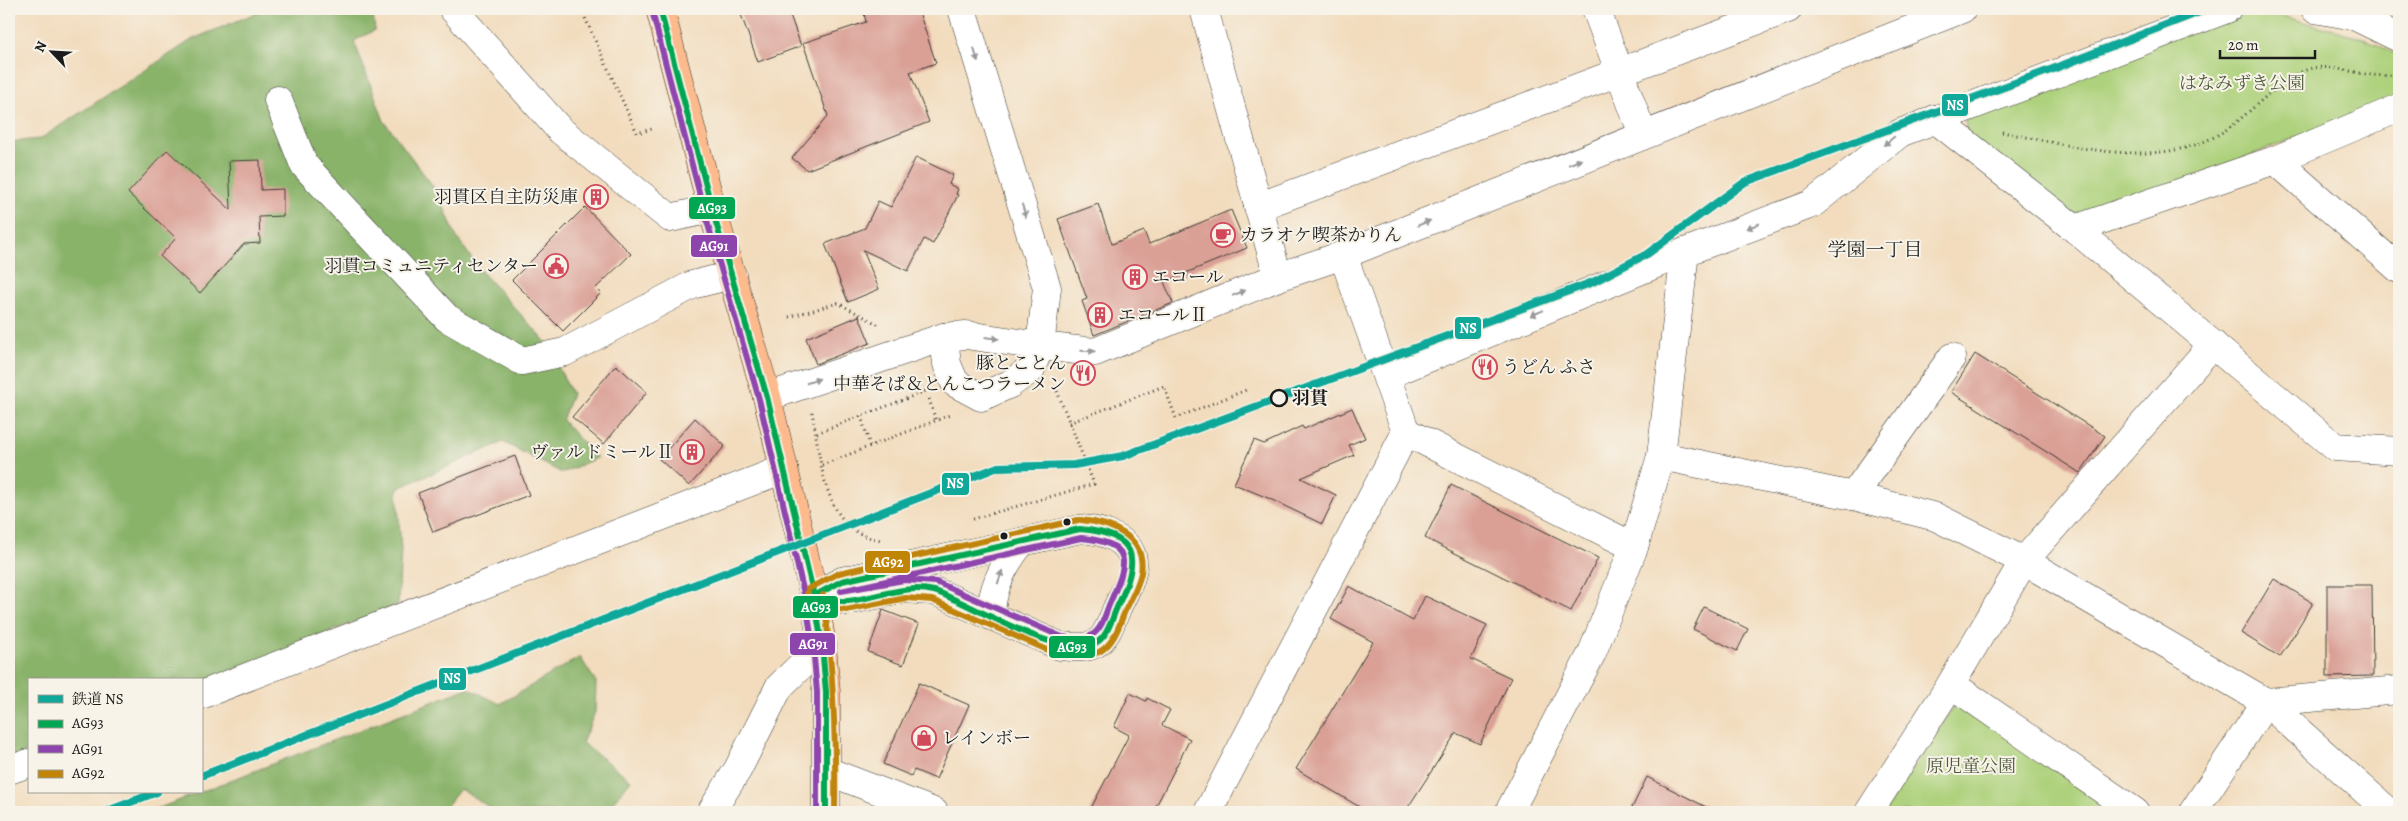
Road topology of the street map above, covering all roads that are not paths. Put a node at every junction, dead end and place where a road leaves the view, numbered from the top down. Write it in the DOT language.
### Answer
graph roads {
  1 [pos="453,9"];
  2 [pos="660,9"];
  3 [pos="962,9"];
  4 [pos="1596,9"];
  5 [pos="1788,9"];
  6 [pos="1962,9"];
  7 [pos="2227,9"];
  8 [pos="2315,9"];
  9 [pos="1211,11"];
  10 [pos="2399,38"];
  11 [pos="1620,72"];
  12 [pos="278,100"];
  13 [pos="2399,108"];
  14 [pos="1935,119"];
  15 [pos="1642,135"];
  16 [pos="2275,160"];
  17 [pos="1258,207"];
  18 [pos="712,208"];
  19 [pos="2075,229"];
  20 [pos="1685,252"];
  21 [pos="1343,256"];
  22 [pos="2399,269"];
  23 [pos="732,276"];
  24 [pos="1278,277"];
  25 [pos="944,337"];
  26 [pos="2213,344"];
  27 [pos="1040,346"];
  28 [pos="1952,357"];
  29 [pos="1386,376"];
  30 [pos="767,397"];
  31 [pos="1406,432"];
  32 [pos="2399,451"];
  33 [pos="1661,456"];
  34 [pos="784,469"];
  35 [pos="1853,496"];
  36 [pos="1021,543"];
  37 [pos="1634,547"];
  38 [pos="2024,561"];
  39 [pos="814,596"];
  40 [pos="991,616"];
  41 [pos="822,645"];
  42 [pos="1951,684"];
  43 [pos="2399,690"];
  44 [pos="202,695"];
  45 [pos="2266,702"];
  46 [pos="28,762"];
  47 [pos="9,770"];
  48 [pos="827,771"];
  49 [pos="711,812"];
  50 [pos="826,812"];
  51 [pos="934,812"];
  52 [pos="1208,812"];
  53 [pos="1509,812"];
  54 [pos="1869,812"];
  55 [pos="2135,812"];
  56 [pos="2193,812"];
  57 [pos="2389,812"];
  1 -- 18 [label="street"];
  2 -- 18 [label="main road"];
  3 -- 27 [label="street, one-way"];
  4 -- 11 [label="street"];
  5 -- 11 [label="street"];
  6 -- 15 [label="street"];
  7 -- 14 [label="street"];
  8 -- 10 [label="street"];
  9 -- 17 [label="street"];
  11 -- 15 [label="street"];
  11 -- 17 [label="street"];
  12 -- 23 [label="street"];
  13 -- 16 [label="street"];
  14 -- 19 [label="street"];
  14 -- 20 [label="street, one-way"];
  21 -- 15 [label="street, one-way"];
  16 -- 19 [label="street"];
  16 -- 22 [label="street"];
  17 -- 24 [label="street"];
  18 -- 23 [label="main road"];
  19 -- 26 [label="street"];
  20 -- 29 [label="street, one-way"];
  20 -- 33 [label="street"];
  21 -- 24 [label="street"];
  21 -- 29 [label="street"];
  23 -- 30 [label="main road"];
  27 -- 24 [label="street, one-way"];
  25 -- 27 [label="street, one-way"];
  25 -- 27 [label="street"];
  30 -- 25 [label="street, one-way"];
  26 -- 32 [label="street"];
  26 -- 38 [label="street"];
  28 -- 35 [label="street"];
  29 -- 31 [label="street"];
  30 -- 34 [label="main road"];
  31 -- 37 [label="street"];
  31 -- 52 [label="street"];
  33 -- 35 [label="street"];
  33 -- 37 [label="street"];
  34 -- 39 [label="main road"];
  34 -- 44 [label="street"];
  35 -- 38 [label="street"];
  36 -- 39 [label="street"];
  40 -- 36 [label="street, one-way"];
  36 -- 40 [label="street"];
  37 -- 53 [label="street"];
  38 -- 42 [label="street"];
  38 -- 45 [label="street"];
  39 -- 40 [label="street"];
  39 -- 41 [label="main road"];
  41 -- 48 [label="main road"];
  41 -- 49 [label="street"];
  42 -- 54 [label="street"];
  42 -- 55 [label="street"];
  43 -- 45 [label="street"];
  45 -- 56 [label="street"];
  45 -- 57 [label="street"];
  46 -- 47 [label="street"];
  48 -- 50 [label="main road"];
  48 -- 51 [label="street"];
}
